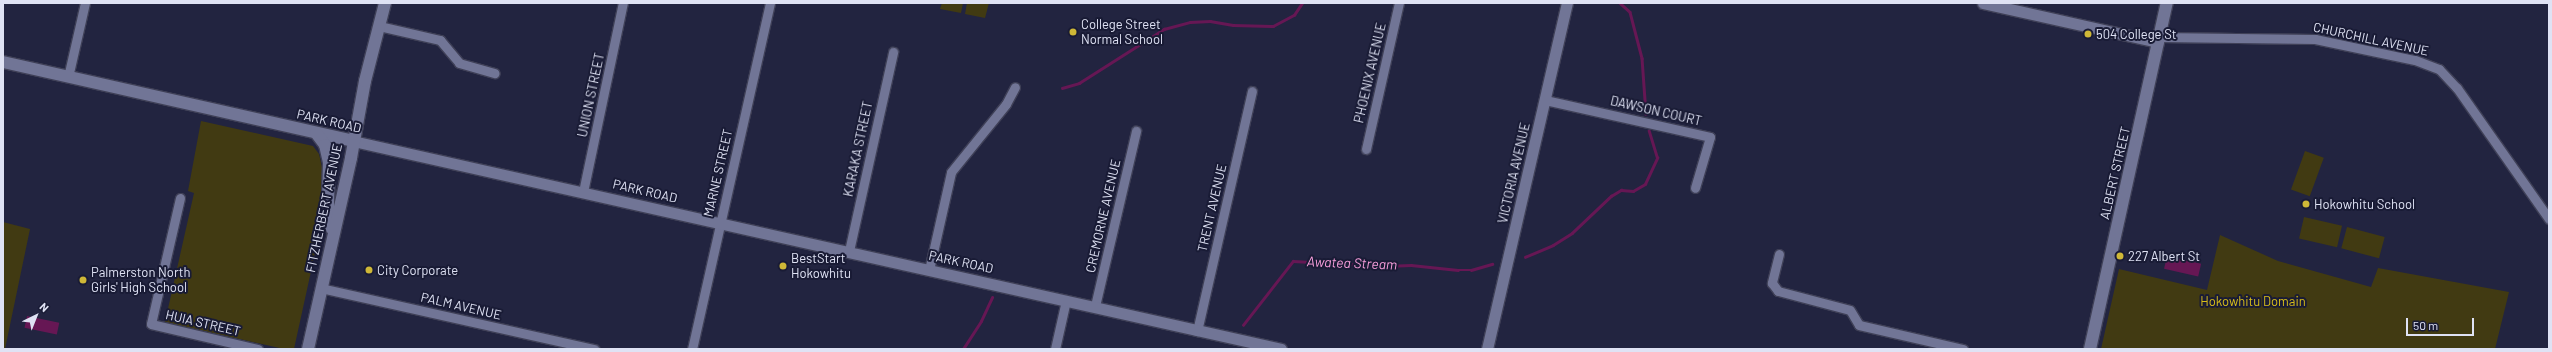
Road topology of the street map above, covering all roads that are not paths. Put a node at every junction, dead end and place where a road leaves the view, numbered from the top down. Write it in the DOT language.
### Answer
graph roads {
  1 [pos="85,3"];
  2 [pos="385,3"];
  3 [pos="623,3"];
  4 [pos="770,3"];
  5 [pos="1399,3"];
  6 [pos="1567,3"];
  7 [pos="1983,3"];
  8 [pos="2167,3"];
  9 [pos="379,26"];
  10 [pos="2159,40"];
  11 [pos="892,52"];
  12 [pos="3,62"];
  13 [pos="495,73"];
  14 [pos="68,77"];
  15 [pos="1015,88"];
  16 [pos="1252,91"];
  17 [pos="1545,100"];
  18 [pos="1136,131"];
  19 [pos="316,133"];
  20 [pos="353,141"];
  21 [pos="1366,149"];
  22 [pos="1694,188"];
  23 [pos="583,192"];
  24 [pos="180,198"];
  25 [pos="2549,219"];
  26 [pos="720,222"];
  27 [pos="333,235"];
  28 [pos="849,251"];
  29 [pos="1779,254"];
  30 [pos="929,270"];
  31 [pos="321,288"];
  32 [pos="1066,300"];
  33 [pos="1095,306"];
  34 [pos="1197,331"];
  35 [pos="258,349"];
  36 [pos="308,349"];
  37 [pos="594,349"];
  38 [pos="692,349"];
  39 [pos="1055,349"];
  40 [pos="1281,349"];
  41 [pos="1487,349"];
  42 [pos="1963,349"];
  43 [pos="2090,349"];
  1 -- 14 [label="street"];
  2 -- 9 [label="main road, FITZHERBERT AVENUE"];
  3 -- 23 [label="street, UNION STREET"];
  4 -- 26 [label="street, MARNE STREET"];
  5 -- 21 [label="street, PHOENIX AVENUE"];
  6 -- 17 [label="street, VICTORIA AVENUE"];
  7 -- 10 [label="street"];
  8 -- 10 [label="main road, ALBERT STREET"];
  9 -- 13 [label="street"];
  9 -- 20 [label="main road, FITZHERBERT AVENUE"];
  10 -- 25 [label="street, CHURCHILL AVENUE"];
  10 -- 43 [label="main road, ALBERT STREET"];
  11 -- 28 [label="street, KARAKA STREET"];
  12 -- 14 [label="main road, PARK ROAD"];
  14 -- 19 [label="main road, PARK ROAD"];
  15 -- 30 [label="street"];
  16 -- 34 [label="street, TRENT AVENUE"];
  17 -- 22 [label="street, DAWSON COURT"];
  17 -- 41 [label="street, VICTORIA AVENUE"];
  18 -- 33 [label="street, CREMORNE AVENUE"];
  19 -- 20 [label="main road, PARK ROAD"];
  19 -- 27 [label="main road"];
  20 -- 23 [label="street, PARK ROAD"];
  20 -- 27 [label="main road, FITZHERBERT AVENUE"];
  23 -- 26 [label="street, PARK ROAD"];
  24 -- 35 [label="street, HUIA STREET"];
  26 -- 28 [label="street, PARK ROAD"];
  26 -- 38 [label="street, MARNE STREET"];
  27 -- 31 [label="main road, FITZHERBERT AVENUE"];
  28 -- 30 [label="street, PARK ROAD"];
  29 -- 42 [label="street"];
  30 -- 32 [label="street, PARK ROAD"];
  31 -- 36 [label="main road, FITZHERBERT AVENUE"];
  31 -- 37 [label="street, PALM AVENUE"];
  32 -- 33 [label="street, PARK ROAD"];
  32 -- 39 [label="street"];
  33 -- 34 [label="street, PARK ROAD"];
  34 -- 40 [label="street, PARK ROAD"];
}
